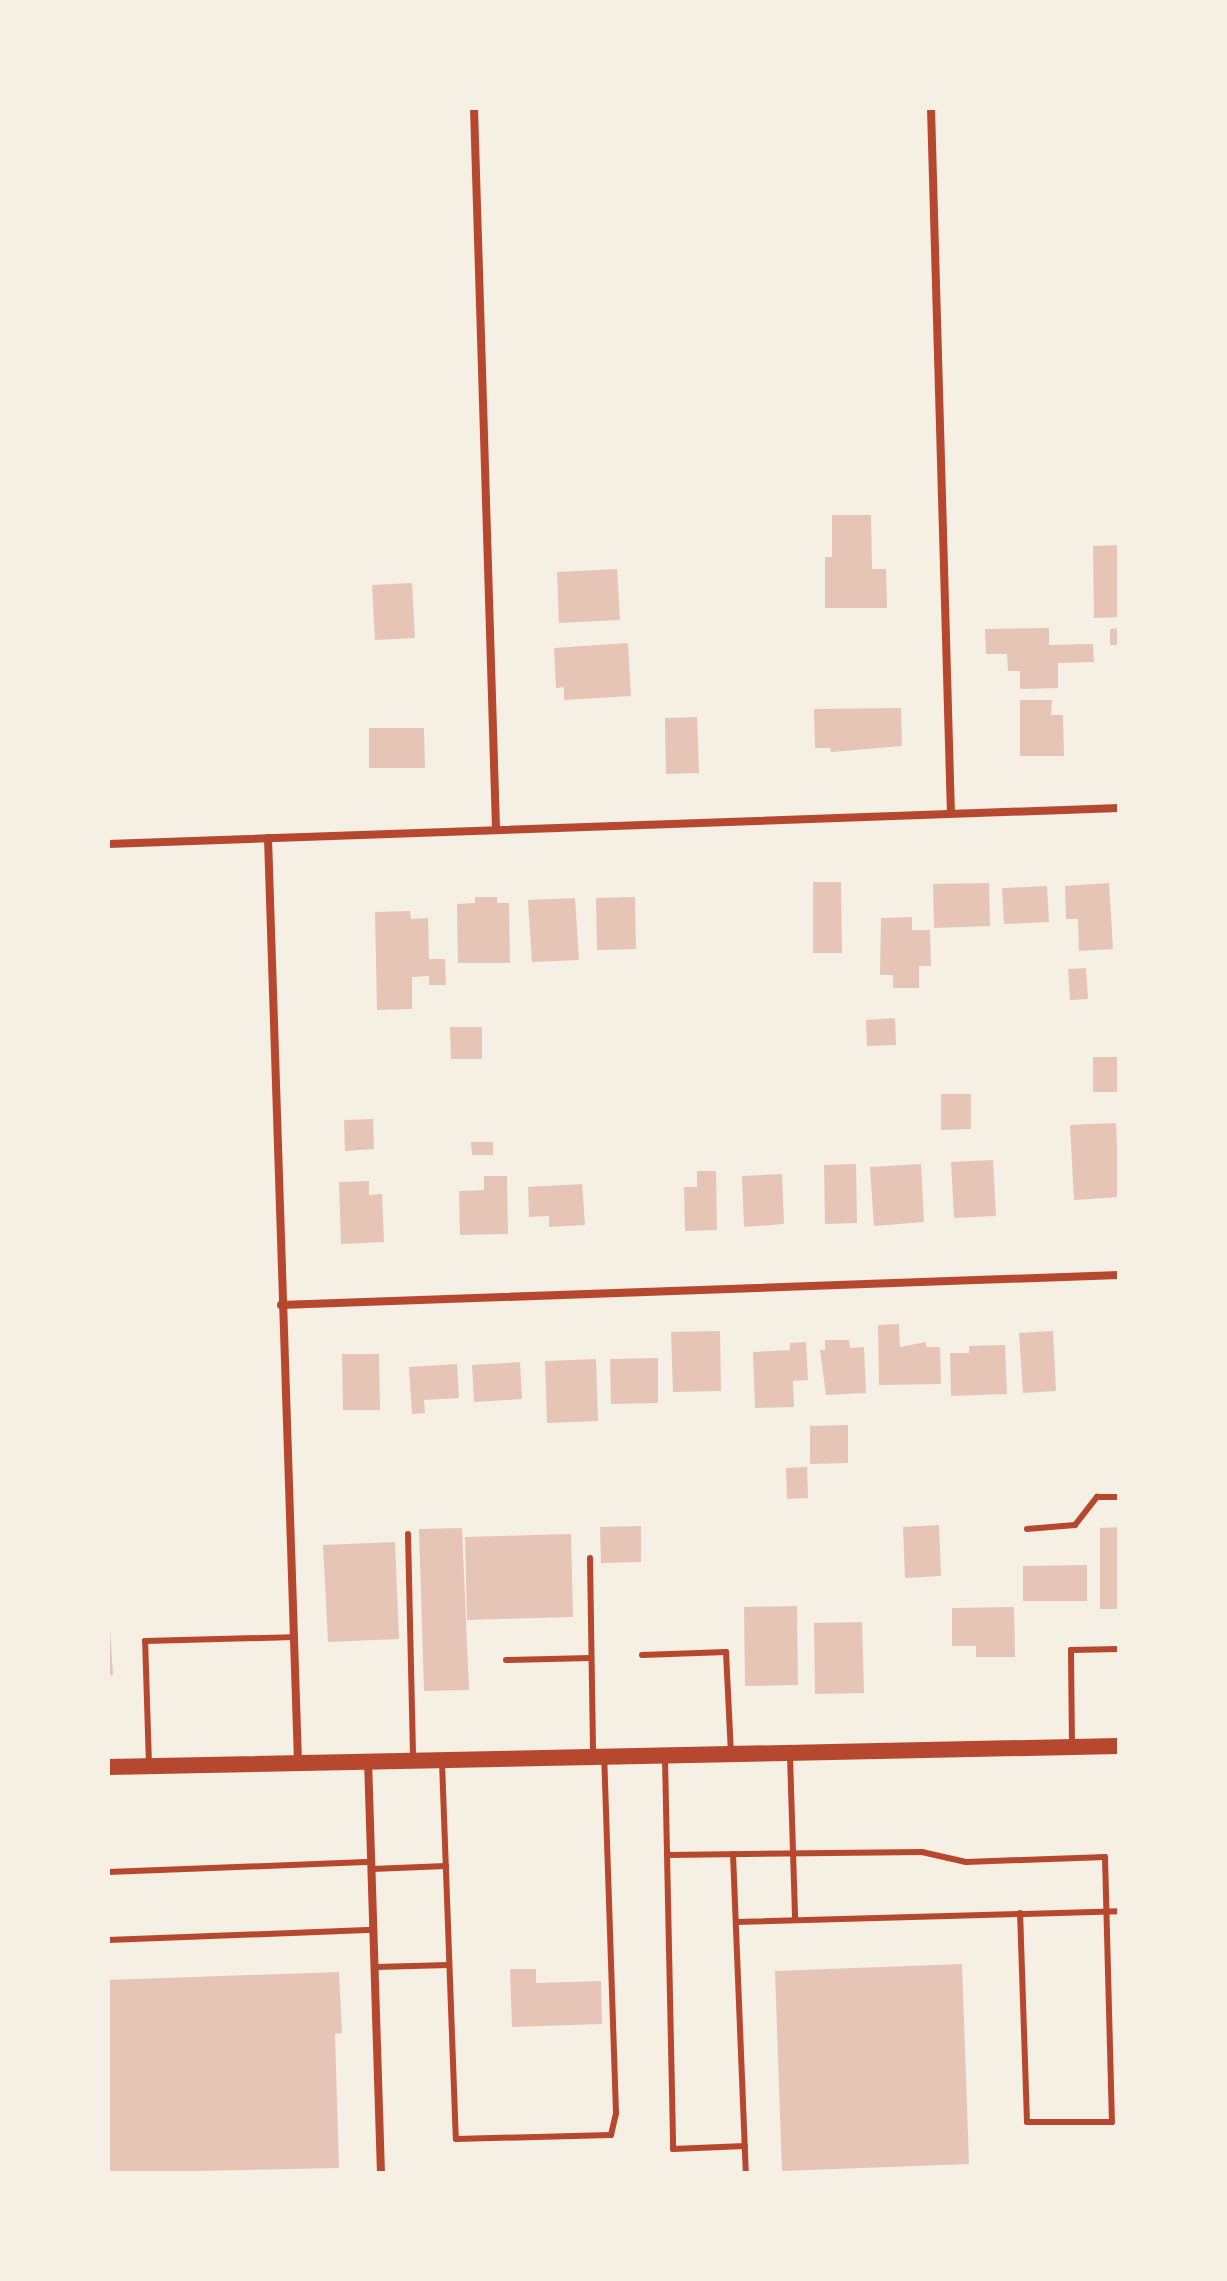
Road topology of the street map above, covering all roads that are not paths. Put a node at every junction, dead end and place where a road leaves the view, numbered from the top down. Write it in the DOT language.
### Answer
graph roads {
  1 [pos="474,108"];
  2 [pos="931,108"];
  3 [pos="1119,808"];
  4 [pos="951,814"];
  5 [pos="496,830"];
  6 [pos="268,838"];
  7 [pos="108,844"];
  8 [pos="1119,1275"];
  9 [pos="281,1305"];
  10 [pos="1119,1497"];
  11 [pos="1027,1529"];
  12 [pos="408,1534"];
  13 [pos="590,1558"];
  14 [pos="293,1637"];
  15 [pos="1119,1649"];
  16 [pos="642,1655"];
  17 [pos="591,1658"];
  18 [pos="506,1660"];
  19 [pos="1119,1746"];
  20 [pos="1072,1748"];
  21 [pos="790,1753"];
  22 [pos="665,1754"];
  23 [pos="731,1754"];
  24 [pos="599,1756"];
  25 [pos="442,1758"];
  26 [pos="368,1759"];
  27 [pos="413,1759"];
  28 [pos="298,1761"];
  29 [pos="149,1765"];
  30 [pos="108,1767"];
  31 [pos="793,1853"];
  32 [pos="733,1854"];
  33 [pos="667,1855"];
  34 [pos="372,1866"];
  35 [pos="446,1866"];
  36 [pos="108,1872"];
  37 [pos="1106,1911"];
  38 [pos="1119,1911"];
  39 [pos="1020,1913"];
  40 [pos="795,1919"];
  41 [pos="736,1922"];
  42 [pos="374,1930"];
  43 [pos="108,1940"];
  44 [pos="449,1965"];
  45 [pos="376,1967"];
  46 [pos="745,2146"];
  47 [pos="381,2173"];
  48 [pos="746,2173"];
  1 -- 5 [label="street"];
  2 -- 4 [label="street"];
  3 -- 4 [label="street"];
  4 -- 5 [label="street"];
  5 -- 6 [label="street"];
  6 -- 7 [label="street"];
  6 -- 9 [label="street"];
  8 -- 9 [label="street"];
  9 -- 14 [label="street"];
  10 -- 11 [label="lane"];
  12 -- 27 [label="lane"];
  13 -- 17 [label="lane"];
  14 -- 28 [label="street"];
  14 -- 29 [label="lane"];
  15 -- 20 [label="lane"];
  16 -- 23 [label="lane"];
  17 -- 18 [label="lane"];
  17 -- 24 [label="lane"];
  19 -- 20 [label="main road"];
  20 -- 21 [label="main road"];
  21 -- 23 [label="main road"];
  21 -- 31 [label="lane"];
  22 -- 23 [label="main road"];
  22 -- 24 [label="main road"];
  22 -- 33 [label="lane"];
  24 -- 25 [label="main road"];
  24 -- 44 [label="lane"];
  25 -- 27 [label="main road"];
  25 -- 35 [label="lane"];
  26 -- 27 [label="main road"];
  26 -- 28 [label="main road"];
  26 -- 34 [label="street"];
  28 -- 29 [label="main road"];
  29 -- 30 [label="main road"];
  31 -- 32 [label="lane"];
  31 -- 37 [label="lane"];
  31 -- 40 [label="lane"];
  32 -- 33 [label="lane"];
  32 -- 41 [label="lane"];
  33 -- 46 [label="lane"];
  34 -- 35 [label="lane"];
  34 -- 36 [label="lane"];
  34 -- 42 [label="street"];
  35 -- 44 [label="lane"];
  37 -- 38 [label="lane"];
  37 -- 39 [label="lane"];
  37 -- 39 [label="lane"];
  39 -- 40 [label="lane"];
  40 -- 41 [label="lane"];
  41 -- 46 [label="lane"];
  42 -- 43 [label="lane"];
  42 -- 45 [label="street"];
  44 -- 45 [label="lane"];
  45 -- 47 [label="street"];
  46 -- 48 [label="lane"];
}
